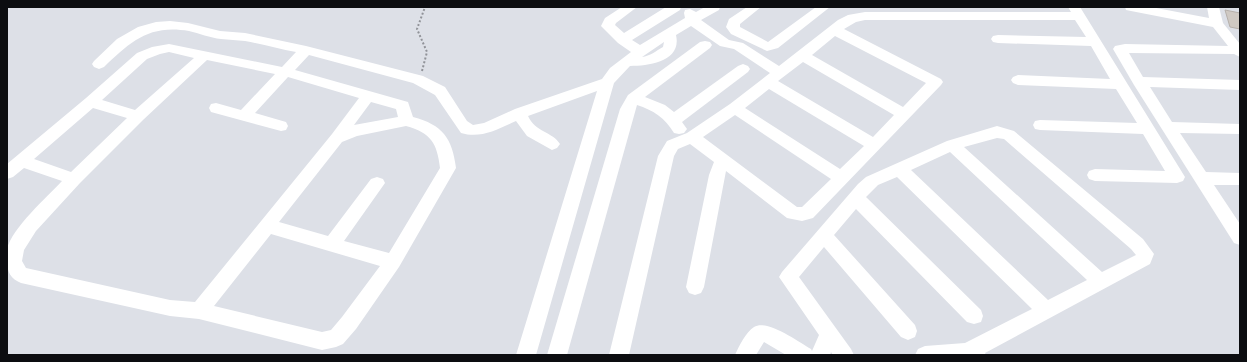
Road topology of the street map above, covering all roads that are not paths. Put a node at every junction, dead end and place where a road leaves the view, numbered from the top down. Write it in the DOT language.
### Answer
graph roads {
  1 [pos="631,7"];
  2 [pos="675,7"];
  3 [pos="714,7"];
  4 [pos="755,7"];
  5 [pos="824,7"];
  6 [pos="1131,7"];
  7 [pos="1212,7"];
  8 [pos="1077,11"];
  9 [pos="929,12"];
  10 [pos="979,12"];
  11 [pos="1030,12"];
  12 [pos="691,14"];
  13 [pos="1217,24"];
  14 [pos="835,30"];
  15 [pos="669,34"];
  16 [pos="998,39"];
  17 [pos="623,40"];
  18 [pos="1096,42"];
  19 [pos="705,45"];
  20 [pos="286,46"];
  21 [pos="306,50"];
  22 [pos="641,52"];
  23 [pos="1235,52"];
  24 [pos="205,55"];
  25 [pos="802,55"];
  26 [pos="628,61"];
  27 [pos="100,64"];
  28 [pos="265,68"];
  29 [pos="744,69"];
  30 [pos="286,72"];
  31 [pos="773,77"];
  32 [pos="1018,80"];
  33 [pos="607,82"];
  34 [pos="1139,82"];
  35 [pos="1122,84"];
  36 [pos="1240,85"];
  37 [pos="368,96"];
  38 [pos="633,99"];
  39 [pos="91,102"];
  40 [pos="216,108"];
  41 [pos="735,108"];
  42 [pos="520,113"];
  43 [pos="245,115"];
  44 [pos="905,115"];
  45 [pos="138,116"];
  46 [pos="674,120"];
  47 [pos="406,121"];
  48 [pos="1040,125"];
  49 [pos="281,126"];
  50 [pos="1168,127"];
  51 [pos="1148,129"];
  52 [pos="1240,129"];
  53 [pos="337,138"];
  54 [pos="688,139"];
  55 [pos="552,144"];
  56 [pos="874,145"];
  57 [pos="952,145"];
  58 [pos="723,160"];
  59 [pos="21,161"];
  60 [pos="899,169"];
  61 [pos="7,173"];
  62 [pos="1095,175"];
  63 [pos="842,178"];
  64 [pos="1200,178"];
  65 [pos="74,179"];
  66 [pos="1240,179"];
  67 [pos="377,183"];
  68 [pos="856,198"];
  69 [pos="268,226"];
  70 [pos="1238,232"];
  71 [pos="824,236"];
  72 [pos="332,244"];
  73 [pos="11,248"];
  74 [pos="393,262"];
  75 [pos="1100,281"];
  76 [pos="695,287"];
  77 [pos="1046,310"];
  78 [pos="199,311"];
  79 [pos="974,316"];
  80 [pos="908,331"];
  81 [pos="829,334"];
  82 [pos="972,353"];
  83 [pos="526,355"];
  84 [pos="557,355"];
  85 [pos="619,355"];
  86 [pos="745,355"];
  87 [pos="804,355"];
  88 [pos="820,355"];
  89 [pos="844,355"];
  90 [pos="925,355"];
  1 -- 17 [label="street"];
  2 -- 17 [label="street"];
  3 -- 12 [label="street"];
  4 -- 5 [label="street"];
  6 -- 13 [label="street"];
  7 -- 13 [label="street"];
  8 -- 11 [label="street"];
  8 -- 18 [label="street"];
  9 -- 10 [label="street"];
  9 -- 14 [label="street"];
  10 -- 11 [label="street"];
  12 -- 15 [label="street"];
  12 -- 31 [label="street"];
  13 -- 23 [label="street"];
  14 -- 25 [label="street"];
  14 -- 44 [label="street"];
  15 -- 22 [label="street"];
  15 -- 26 [label="street"];
  16 -- 18 [label="street"];
  17 -- 22 [label="street"];
  18 -- 35 [label="street"];
  19 -- 38 [label="street"];
  20 -- 21 [label="street"];
  20 -- 27 [label="street"];
  20 -- 28 [label="street"];
  21 -- 30 [label="street"];
  21 -- 42 [label="street"];
  22 -- 26 [label="street"];
  23 -- 34 [label="street"];
  24 -- 28 [label="street"];
  24 -- 39 [label="street"];
  24 -- 45 [label="street"];
  25 -- 31 [label="street"];
  25 -- 44 [label="street"];
  26 -- 33 [label="street"];
  28 -- 30 [label="street"];
  29 -- 46 [label="street"];
  30 -- 37 [label="street"];
  30 -- 43 [label="street"];
  31 -- 41 [label="street"];
  31 -- 56 [label="street"];
  32 -- 35 [label="street"];
  33 -- 42 [label="street"];
  33 -- 83 [label="street"];
  34 -- 36 [label="street"];
  34 -- 50 [label="street"];
  35 -- 51 [label="street"];
  37 -- 47 [label="street"];
  37 -- 53 [label="street"];
  38 -- 46 [label="street"];
  38 -- 84 [label="street"];
  39 -- 45 [label="street"];
  39 -- 59 [label="street"];
  40 -- 43 [label="street"];
  41 -- 54 [label="street"];
  41 -- 63 [label="street"];
  42 -- 55 [label="street"];
  43 -- 49 [label="street"];
  44 -- 56 [label="street"];
  45 -- 65 [label="street"];
  46 -- 54 [label="street"];
  47 -- 53 [label="street"];
  47 -- 74 [label="street"];
  48 -- 51 [label="street"];
  50 -- 52 [label="street"];
  50 -- 64 [label="street"];
  51 -- 62 [label="street"];
  53 -- 69 [label="street"];
  54 -- 58 [label="street"];
  54 -- 85 [label="street"];
  56 -- 63 [label="street"];
  57 -- 60 [label="street"];
  57 -- 75 [label="street"];
  57 -- 75 [label="street"];
  58 -- 63 [label="street"];
  58 -- 76 [label="street"];
  59 -- 61 [label="street"];
  59 -- 65 [label="street"];
  60 -- 68 [label="street"];
  60 -- 77 [label="street"];
  64 -- 66 [label="street"];
  64 -- 70 [label="street"];
  65 -- 73 [label="street"];
  67 -- 72 [label="street"];
  68 -- 71 [label="street"];
  68 -- 79 [label="street"];
  69 -- 72 [label="street"];
  69 -- 78 [label="street"];
  71 -- 80 [label="street"];
  71 -- 81 [label="street"];
  72 -- 74 [label="street"];
  73 -- 78 [label="street"];
  74 -- 78 [label="street"];
  75 -- 77 [label="street"];
  77 -- 82 [label="street"];
  81 -- 88 [label="street"];
  81 -- 89 [label="street"];
  82 -- 90 [label="street"];
  86 -- 87 [label="street"];
}
